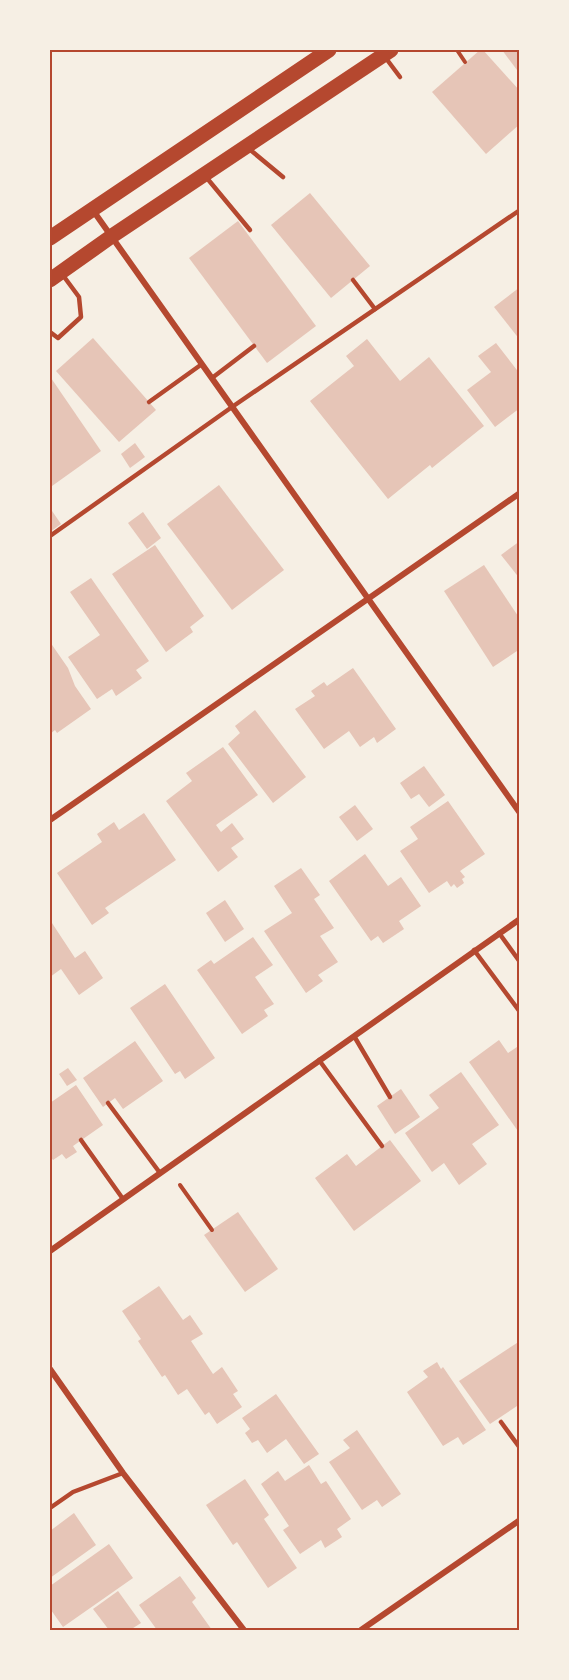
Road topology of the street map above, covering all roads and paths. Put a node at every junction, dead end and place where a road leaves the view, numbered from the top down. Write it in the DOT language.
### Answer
graph roads {
  1 [pos="329,50"];
  2 [pos="457,50"];
  3 [pos="387,52"];
  4 [pos="465,62"];
  5 [pos="400,77"];
  6 [pos="246,147"];
  7 [pos="204,174"];
  8 [pos="283,177"];
  9 [pos="92,208"];
  10 [pos="519,210"];
  11 [pos="250,230"];
  12 [pos="112,236"];
  13 [pos="50,238"];
  14 [pos="55,276"];
  15 [pos="353,280"];
  16 [pos="375,309"];
  17 [pos="50,332"];
  18 [pos="254,346"];
  19 [pos="202,364"];
  20 [pos="212,378"];
  21 [pos="149,402"];
  22 [pos="232,407"];
  23 [pos="519,493"];
  24 [pos="50,536"];
  25 [pos="368,599"];
  26 [pos="519,813"];
  27 [pos="50,820"];
  28 [pos="519,919"];
  29 [pos="499,933"];
  30 [pos="474,950"];
  31 [pos="519,962"];
  32 [pos="519,1012"];
  33 [pos="354,1036"];
  34 [pos="319,1060"];
  35 [pos="390,1097"];
  36 [pos="108,1103"];
  37 [pos="81,1140"];
  38 [pos="382,1146"];
  39 [pos="167,1168"];
  40 [pos="160,1173"];
  41 [pos="123,1199"];
  42 [pos="212,1230"];
  43 [pos="50,1251"];
  44 [pos="50,1369"];
  45 [pos="501,1422"];
  46 [pos="519,1448"];
  47 [pos="123,1473"];
  48 [pos="50,1508"];
  49 [pos="519,1523"];
  50 [pos="244,1630"];
  51 [pos="361,1630"];
  1 -- 9 [label="main road"];
  2 -- 4 [label="path"];
  3 -- 5 [label="lane"];
  3 -- 6 [label="main road"];
  6 -- 7 [label="main road"];
  6 -- 8 [label="lane"];
  7 -- 11 [label="lane"];
  7 -- 12 [label="main road"];
  9 -- 12 [label="street"];
  9 -- 13 [label="main road"];
  10 -- 16 [label="lane"];
  12 -- 14 [label="main road"];
  12 -- 19 [label="street"];
  14 -- 17 [label="lane"];
  15 -- 16 [label="lane"];
  16 -- 22 [label="lane"];
  18 -- 20 [label="lane"];
  19 -- 20 [label="street"];
  19 -- 21 [label="lane"];
  20 -- 22 [label="street"];
  22 -- 24 [label="lane"];
  22 -- 25 [label="street"];
  23 -- 25 [label="street"];
  25 -- 26 [label="street"];
  25 -- 27 [label="street"];
  28 -- 29 [label="street"];
  29 -- 30 [label="street"];
  29 -- 31 [label="lane"];
  30 -- 32 [label="lane"];
  30 -- 33 [label="street"];
  33 -- 34 [label="street"];
  33 -- 35 [label="lane"];
  34 -- 38 [label="lane"];
  34 -- 39 [label="street"];
  36 -- 40 [label="lane"];
  37 -- 41 [label="lane"];
  39 -- 40 [label="street"];
  39 -- 42 [label="path"];
  40 -- 41 [label="street"];
  41 -- 43 [label="street"];
  44 -- 47 [label="street"];
  45 -- 46 [label="lane"];
  47 -- 48 [label="lane"];
  47 -- 50 [label="street"];
  49 -- 51 [label="street"];
}
